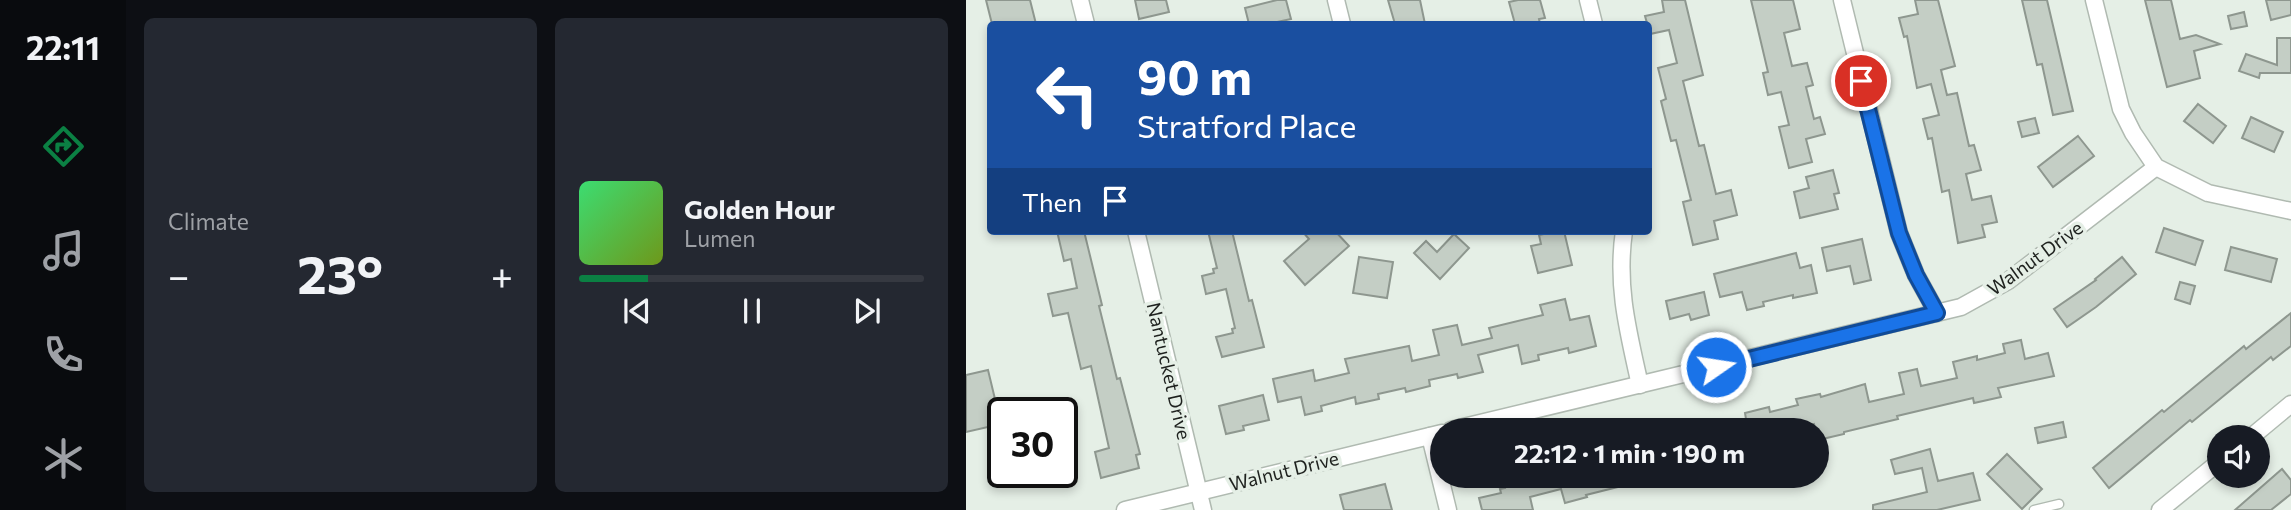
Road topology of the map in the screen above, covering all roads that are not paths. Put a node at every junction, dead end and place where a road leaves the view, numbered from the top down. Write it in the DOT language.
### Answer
graph roads {
  1 [pos="1080,0"];
  2 [pos="1336,0"];
  3 [pos="1588,0"];
  4 [pos="1842,0"];
  5 [pos="2094,0"];
  6 [pos="1085,21"];
  7 [pos="1341,21"];
  8 [pos="1593,21"];
  9 [pos="2156,167"];
  10 [pos="2291,211"];
  11 [pos="1137,235"];
  12 [pos="1624,235"];
  13 [pos="1937,313"];
  14 [pos="1640,385"];
  15 [pos="2291,404"];
  16 [pos="1501,418"];
  17 [pos="2266,425"];
  18 [pos="1430,435"];
  19 [pos="2207,472"];
  20 [pos="1445,488"];
  21 [pos="1198,491"];
  22 [pos="2059,504"];
  23 [pos="1125,510"];
  24 [pos="1203,510"];
  25 [pos="1448,510"];
  26 [pos="2034,510"];
  27 [pos="2160,510"];
  1 -- 6 [label="street"];
  2 -- 7 [label="street"];
  3 -- 8 [label="street"];
  4 -- 13 [label="street"];
  5 -- 9 [label="street"];
  9 -- 10 [label="street"];
  9 -- 13 [label="street, Walnut Drive"];
  11 -- 21 [label="street, Nantucket Drive"];
  12 -- 14 [label="street"];
  13 -- 14 [label="street, Walnut Drive"];
  14 -- 16 [label="street, Walnut Drive"];
  15 -- 17 [label="street"];
  18 -- 21 [label="street, Walnut Drive"];
  19 -- 27 [label="street"];
  20 -- 25 [label="street"];
  21 -- 23 [label="street, Walnut Drive"];
  21 -- 24 [label="street, Nantucket Drive"];
  22 -- 26 [label="lane"];
}
